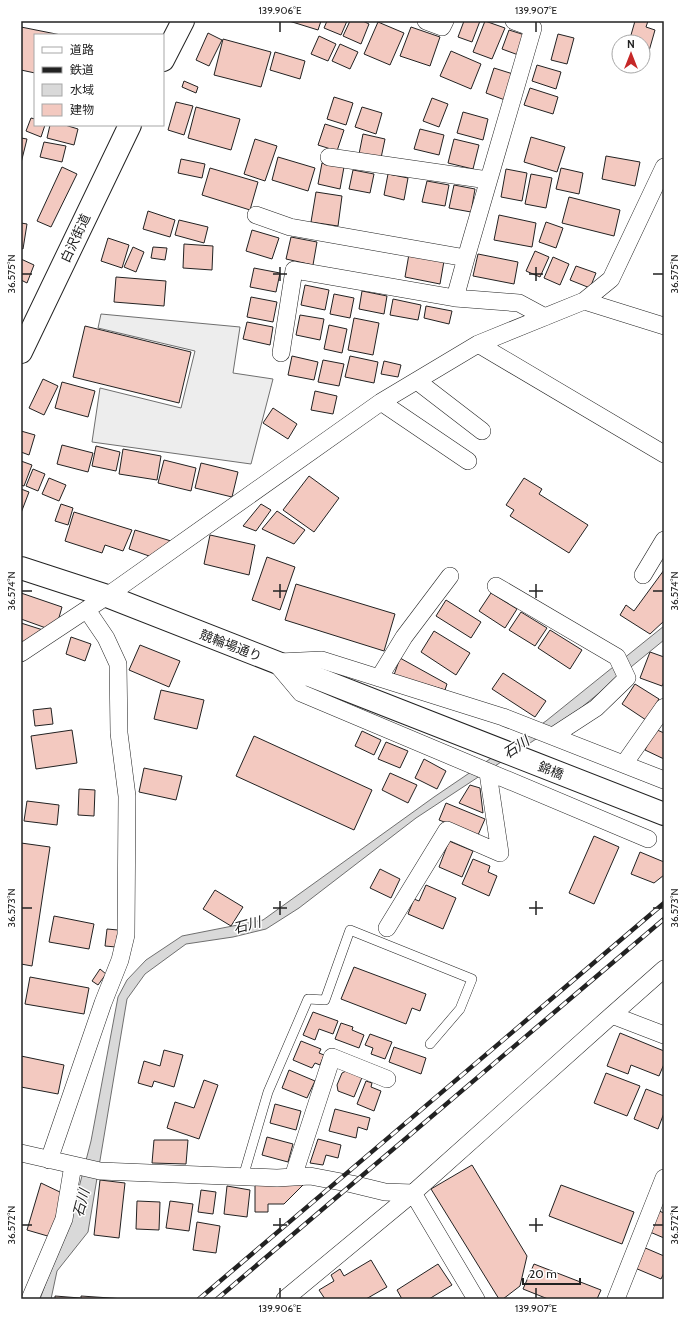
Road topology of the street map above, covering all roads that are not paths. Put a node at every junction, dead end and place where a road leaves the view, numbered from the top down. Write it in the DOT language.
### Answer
graph roads {
  1 [pos="183,21"];
  2 [pos="426,21"];
  3 [pos="445,21"];
  4 [pos="514,21"];
  5 [pos="164,58"];
  6 [pos="130,126"];
  7 [pos="329,157"];
  8 [pos="664,167"];
  9 [pos="488,180"];
  10 [pos="256,216"];
  11 [pos="466,258"];
  12 [pos="455,298"];
  13 [pos="584,301"];
  14 [pos="545,317"];
  15 [pos="664,326"];
  16 [pos="478,344"];
  17 [pos="21,352"];
  18 [pos="281,353"];
  19 [pos="416,381"];
  20 [pos="382,402"];
  21 [pos="482,431"];
  22 [pos="664,454"];
  23 [pos="468,461"];
  24 [pos="664,540"];
  25 [pos="21,568"];
  26 [pos="643,574"];
  27 [pos="450,576"];
  28 [pos="496,586"];
  29 [pos="108,596"];
  30 [pos="86,610"];
  31 [pos="21,653"];
  32 [pos="275,662"];
  33 [pos="379,678"];
  34 [pos="664,707"];
  35 [pos="439,726"];
  36 [pos="553,736"];
  37 [pos="624,764"];
  38 [pos="488,773"];
  39 [pos="664,780"];
  40 [pos="664,814"];
  41 [pos="648,839"];
  42 [pos="387,928"];
  43 [pos="664,969"];
  44 [pos="612,1015"];
  45 [pos="664,1035"];
  46 [pos="430,1044"];
  47 [pos="387,1079"];
  48 [pos="21,1153"];
  49 [pos="49,1160"];
  50 [pos="74,1165"];
  51 [pos="244,1177"];
  52 [pos="293,1177"];
  53 [pos="664,1178"];
  54 [pos="413,1193"];
  55 [pos="292,1297"];
  56 [pos="30,1299"];
  57 [pos="476,1299"];
  58 [pos="616,1299"];
  1 -- 5 [label="main road"];
  2 -- 3 [label="street"];
  4 -- 9 [label="street"];
  6 -- 17 [label="main road, 白沢街道"];
  7 -- 9 [label="street"];
  8 -- 13 [label="street"];
  9 -- 11 [label="street"];
  10 -- 11 [label="street"];
  11 -- 12 [label="street"];
  12 -- 14 [label="street"];
  12 -- 18 [label="street"];
  13 -- 14 [label="street"];
  13 -- 15 [label="street"];
  14 -- 16 [label="street"];
  16 -- 19 [label="street"];
  16 -- 22 [label="street"];
  19 -- 20 [label="street"];
  19 -- 21 [label="street"];
  20 -- 23 [label="street"];
  20 -- 29 [label="street"];
  24 -- 26 [label="street"];
  25 -- 29 [label="main road, 競輪場通り"];
  27 -- 33 [label="street"];
  28 -- 36 [label="street"];
  29 -- 30 [label="street"];
  29 -- 32 [label="main road, 競輪場通り"];
  30 -- 31 [label="street"];
  30 -- 49 [label="street"];
  32 -- 33 [label="street"];
  32 -- 35 [label="main road, 競輪場通り"];
  32 -- 38 [label="street"];
  33 -- 36 [label="street"];
  34 -- 37 [label="street"];
  35 -- 40 [label="main road, 錦橋"];
  36 -- 37 [label="street"];
  37 -- 39 [label="street"];
  38 -- 41 [label="street"];
  38 -- 42 [label="street"];
  43 -- 44 [label="street"];
  44 -- 45 [label="street"];
  44 -- 54 [label="street"];
  46 -- 51 [label="lane"];
  47 -- 52 [label="street"];
  48 -- 49 [label="street"];
  49 -- 50 [label="street"];
  50 -- 51 [label="street"];
  50 -- 56 [label="street"];
  51 -- 52 [label="street"];
  52 -- 54 [label="street"];
  53 -- 58 [label="street"];
  54 -- 55 [label="street"];
  54 -- 57 [label="street"];
}
